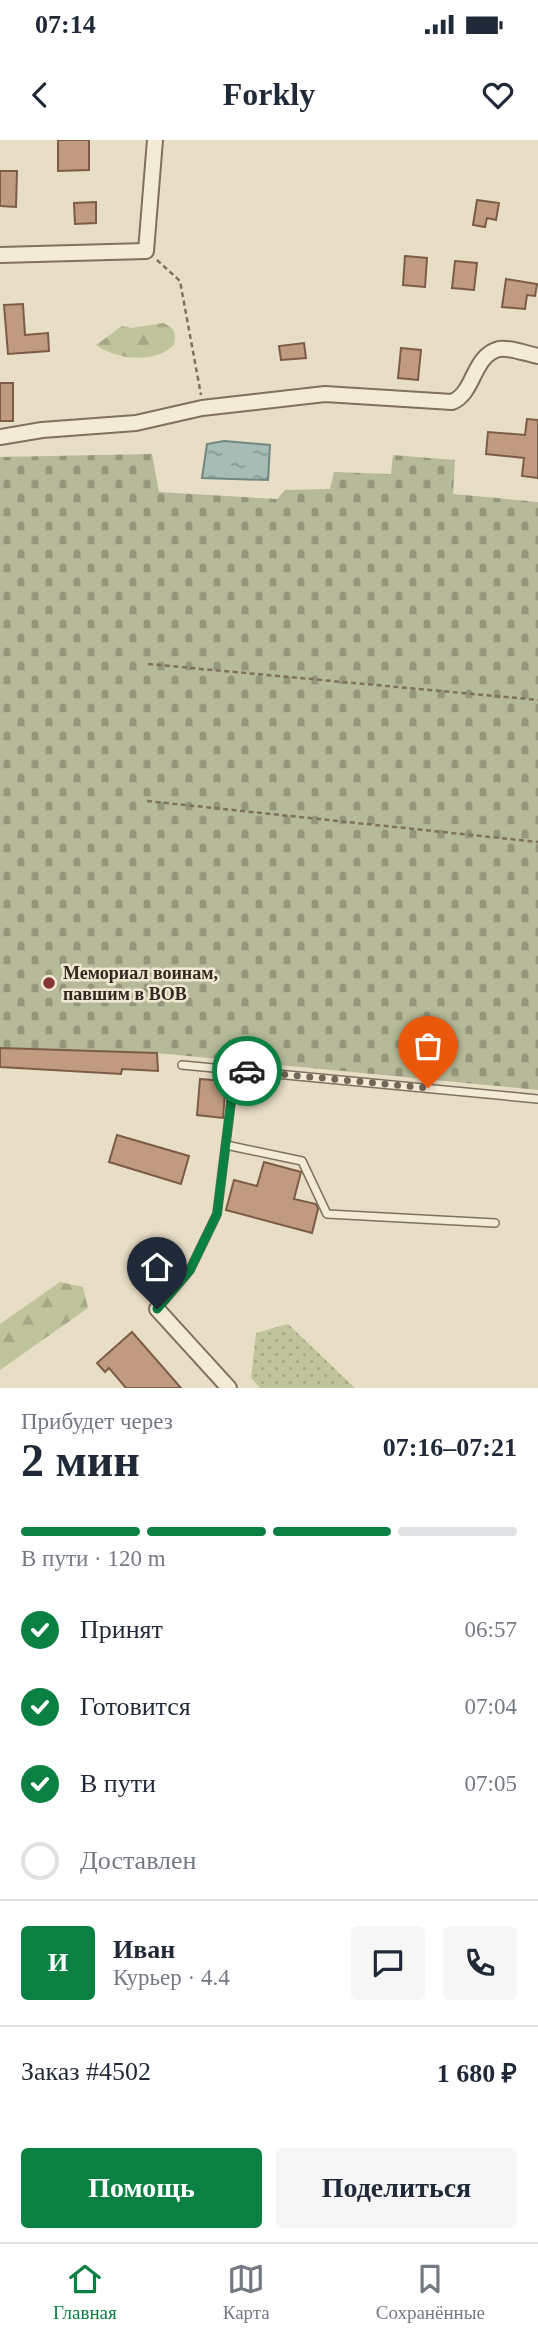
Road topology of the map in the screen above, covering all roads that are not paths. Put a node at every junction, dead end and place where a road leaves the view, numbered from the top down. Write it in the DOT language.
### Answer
graph roads {
  1 [pos="155,140"];
  2 [pos="0,255"];
  3 [pos="538,356"];
  4 [pos="0,437"];
  5 [pos="182,1065"];
  6 [pos="235,1070"];
  7 [pos="538,1098"];
  8 [pos="226,1145"];
  9 [pos="495,1223"];
  10 [pos="157,1309"];
  11 [pos="223,1386"];
  1 -- 2 [label="street"];
  3 -- 4 [label="street"];
  5 -- 6 [label="lane"];
  6 -- 7 [label="lane"];
  6 -- 8 [label="lane"];
  8 -- 9 [label="lane"];
  8 -- 10 [label="lane"];
  10 -- 11 [label="street"];
}
